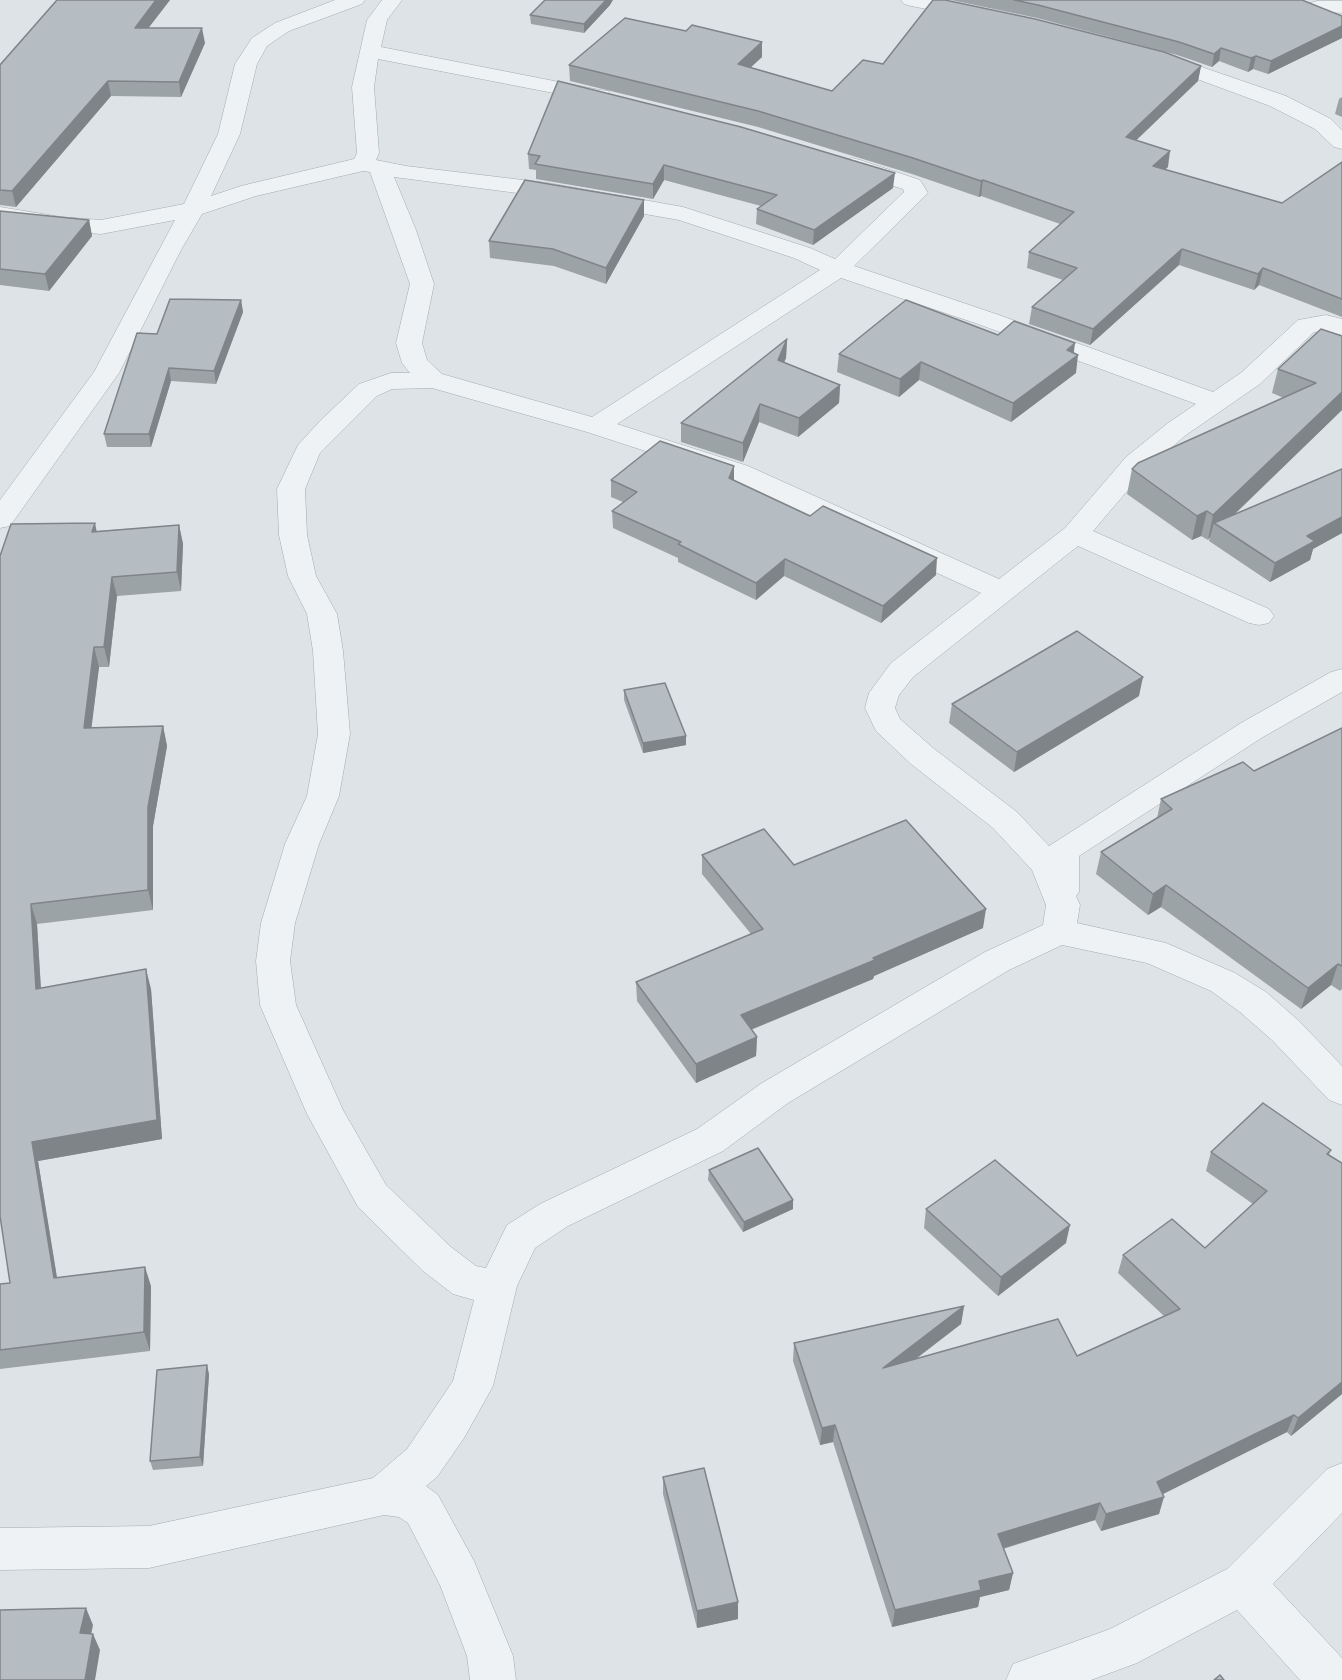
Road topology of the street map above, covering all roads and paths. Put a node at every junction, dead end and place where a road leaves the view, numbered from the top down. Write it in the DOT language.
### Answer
graph roads {
  1 [pos="355,0"];
  2 [pos="392,0"];
  3 [pos="911,0"];
  4 [pos="1317,7"];
  5 [pos="1342,7"];
  6 [pos="995,16"];
  7 [pos="369,51"];
  8 [pos="1135,52"];
  9 [pos="618,100"];
  10 [pos="1342,142"];
  11 [pos="837,161"];
  12 [pos="371,166"];
  13 [pos="193,209"];
  14 [pos="0,214"];
  15 [pos="838,269"];
  16 [pos="1342,327"];
  17 [pos="433,380"];
  18 [pos="1215,402"];
  19 [pos="596,426"];
  20 [pos="0,520"];
  21 [pos="1075,534"];
  22 [pos="1003,592"];
  23 [pos="1259,616"];
  24 [pos="1342,679"];
  25 [pos="1061,919"];
  26 [pos="1342,1090"];
  27 [pos="496,1286"];
  28 [pos="1342,1483"];
  29 [pos="404,1502"];
  30 [pos="0,1549"];
  31 [pos="1243,1584"];
  32 [pos="493,1680"];
  33 [pos="1029,1680"];
  34 [pos="1331,1680"];
  1 -- 13 [label="street"];
  2 -- 7 [label="street"];
  3 -- 6 [label="street"];
  4 -- 5 [label="street"];
  7 -- 9 [label="street"];
  7 -- 12 [label="street"];
  8 -- 10 [label="street"];
  11 -- 15 [label="street"];
  12 -- 13 [label="street"];
  12 -- 15 [label="street"];
  12 -- 17 [label="street"];
  13 -- 14 [label="street"];
  13 -- 20 [label="street"];
  15 -- 18 [label="street"];
  15 -- 19 [label="street"];
  16 -- 18 [label="street"];
  17 -- 19 [label="street"];
  17 -- 27 [label="street"];
  18 -- 21 [label="street"];
  19 -- 22 [label="street"];
  21 -- 22 [label="street"];
  21 -- 23 [label="street"];
  22 -- 25 [label="street"];
  24 -- 25 [label="street"];
  25 -- 26 [label="street"];
  25 -- 27 [label="street"];
  27 -- 29 [label="street"];
  28 -- 31 [label="street"];
  29 -- 30 [label="street"];
  29 -- 32 [label="street"];
  31 -- 33 [label="street"];
  31 -- 34 [label="street"];
}
